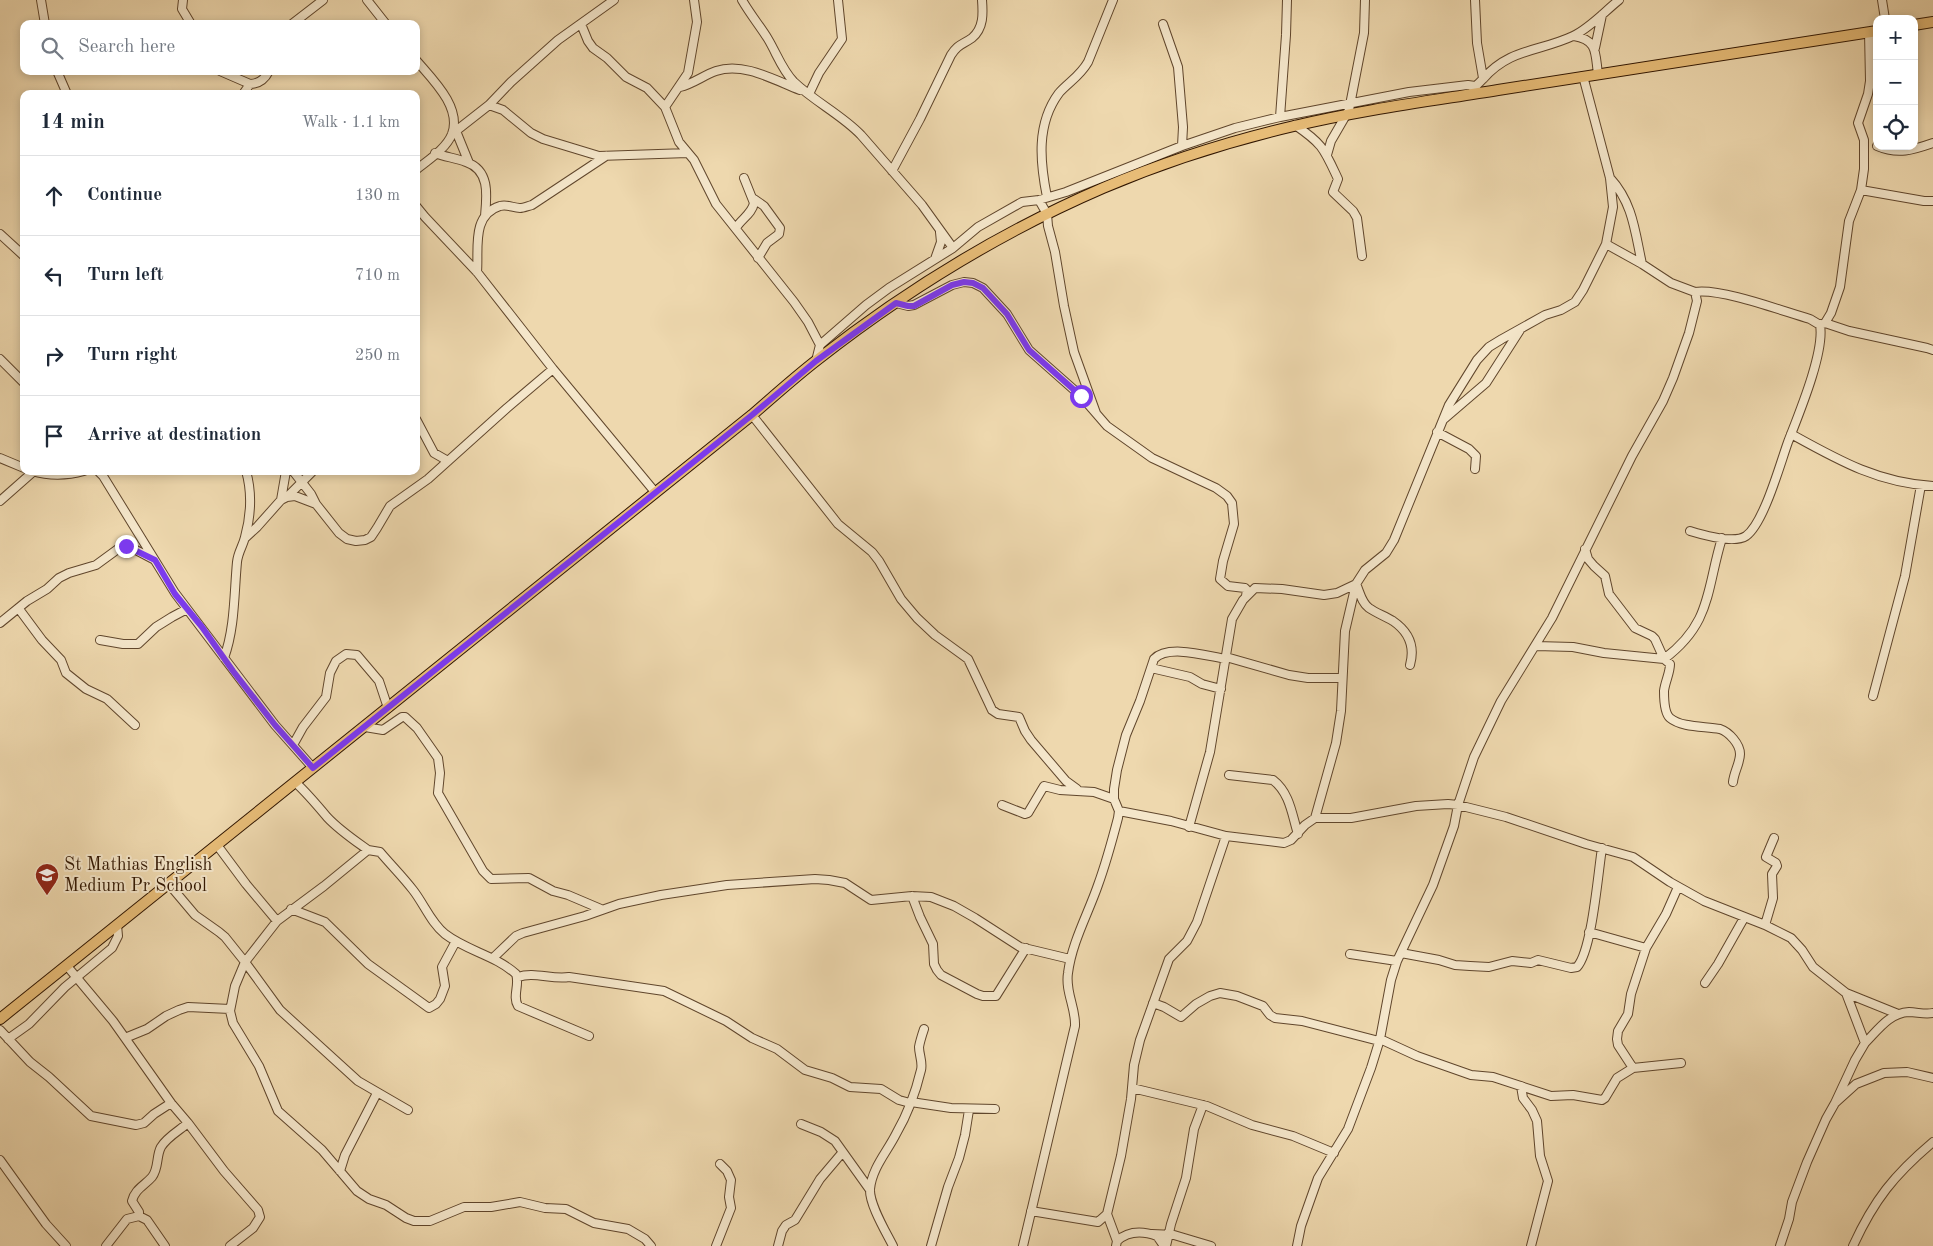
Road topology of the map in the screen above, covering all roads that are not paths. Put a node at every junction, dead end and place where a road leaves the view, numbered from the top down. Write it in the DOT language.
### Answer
graph roads {
  1 [pos="41,0"];
  2 [pos="183,0"];
  3 [pos="322,0"];
  4 [pos="366,0"];
  5 [pos="614,0"];
  6 [pos="694,0"];
  7 [pos="742,0"];
  8 [pos="838,0"];
  9 [pos="982,0"];
  10 [pos="1113,0"];
  11 [pos="1287,0"];
  12 [pos="1365,0"];
  13 [pos="1475,0"];
  14 [pos="1619,0"];
  15 [pos="1882,0"];
  16 [pos="1603,13"];
  17 [pos="1884,15"];
  18 [pos="44,20"];
  19 [pos="189,20"];
  20 [pos="297,20"];
  21 [pos="383,20"];
  22 [pos="1933,22"];
  23 [pos="581,24"];
  24 [pos="1163,24"];
  25 [pos="1918,24"];
  26 [pos="1873,32"];
  27 [pos="1574,36"];
  28 [pos="1595,48"];
  29 [pos="420,65"];
  30 [pos="1598,74"];
  31 [pos="59,75"];
  32 [pos="229,75"];
  33 [pos="266,75"];
  34 [pos="1583,76"];
  35 [pos="1483,78"];
  36 [pos="250,84"];
  37 [pos="680,87"];
  38 [pos="64,90"];
  39 [pos="246,90"];
  40 [pos="1473,90"];
  41 [pos="808,93"];
  42 [pos="490,106"];
  43 [pos="665,107"];
  44 [pos="1348,110"];
  45 [pos="1280,117"];
  46 [pos="1295,125"];
  47 [pos="453,133"];
  48 [pos="1864,140"];
  49 [pos="1933,143"];
  50 [pos="1873,144"];
  51 [pos="1182,146"];
  52 [pos="1918,149"];
  53 [pos="1890,150"];
  54 [pos="1916,150"];
  55 [pos="435,153"];
  56 [pos="688,153"];
  57 [pos="1327,155"];
  58 [pos="606,156"];
  59 [pos="469,163"];
  60 [pos="420,166"];
  61 [pos="892,171"];
  62 [pos="744,178"];
  63 [pos="1610,178"];
  64 [pos="1861,190"];
  65 [pos="754,199"];
  66 [pos="1043,199"];
  67 [pos="1933,200"];
  68 [pos="420,211"];
  69 [pos="1047,214"];
  70 [pos="485,216"];
  71 [pos="736,228"];
  72 [pos="939,230"];
  73 [pos="0,234"];
  74 [pos="1606,244"];
  75 [pos="953,248"];
  76 [pos="20,252"];
  77 [pos="1362,256"];
  78 [pos="758,258"];
  79 [pos="935,259"];
  80 [pos="1642,264"];
  81 [pos="477,272"];
  82 [pos="1695,292"];
  83 [pos="896,303"];
  84 [pos="1823,324"];
  85 [pos="1521,329"];
  86 [pos="820,345"];
  87 [pos="1933,350"];
  88 [pos="0,359"];
  89 [pos="816,361"];
  90 [pos="553,370"];
  91 [pos="20,379"];
  92 [pos="1097,414"];
  93 [pos="752,415"];
  94 [pos="1441,422"];
  95 [pos="420,427"];
  96 [pos="1437,432"];
  97 [pos="1791,434"];
  98 [pos="420,439"];
  99 [pos="428,442"];
  100 [pos="0,458"];
  101 [pos="448,461"];
  102 [pos="20,466"];
  103 [pos="1475,469"];
  104 [pos="30,475"];
  105 [pos="103,475"];
  106 [pos="246,475"];
  107 [pos="286,475"];
  108 [pos="296,475"];
  109 [pos="309,475"];
  110 [pos="302,482"];
  111 [pos="1921,486"];
  112 [pos="1933,486"];
  113 [pos="654,492"];
  114 [pos="284,499"];
  115 [pos="0,501"];
  116 [pos="316,504"];
  117 [pos="1690,531"];
  118 [pos="245,538"];
  119 [pos="1722,538"];
  120 [pos="1585,549"];
  121 [pos="155,560"];
  122 [pos="1356,584"];
  123 [pos="1246,596"];
  124 [pos="18,609"];
  125 [pos="188,609"];
  126 [pos="0,623"];
  127 [pos="100,640"];
  128 [pos="1536,646"];
  129 [pos="224,658"];
  130 [pos="1226,658"];
  131 [pos="1664,659"];
  132 [pos="1410,665"];
  133 [pos="1151,668"];
  134 [pos="1342,678"];
  135 [pos="1221,689"];
  136 [pos="1873,696"];
  137 [pos="388,708"];
  138 [pos="135,725"];
  139 [pos="364,727"];
  140 [pos="293,745"];
  141 [pos="313,768"];
  142 [pos="1229,775"];
  143 [pos="295,782"];
  144 [pos="1733,782"];
  145 [pos="1077,789"];
  146 [pos="1114,799"];
  147 [pos="1002,805"];
  148 [pos="1458,805"];
  149 [pos="1119,810"];
  150 [pos="1315,818"];
  151 [pos="1189,827"];
  152 [pos="1298,834"];
  153 [pos="1226,836"];
  154 [pos="1774,838"];
  155 [pos="217,845"];
  156 [pos="1602,848"];
  157 [pos="368,850"];
  158 [pos="168,883"];
  159 [pos="1678,887"];
  160 [pos="912,896"];
  161 [pos="292,909"];
  162 [pos="601,909"];
  163 [pos="1744,918"];
  164 [pos="277,921"];
  165 [pos="118,925"];
  166 [pos="1765,925"];
  167 [pos="1589,932"];
  168 [pos="456,941"];
  169 [pos="1026,948"];
  170 [pos="1646,948"];
  171 [pos="1350,954"];
  172 [pos="1399,957"];
  173 [pos="493,958"];
  174 [pos="1070,959"];
  175 [pos="245,962"];
  176 [pos="67,966"];
  177 [pos="518,977"];
  178 [pos="77,978"];
  179 [pos="1705,983"];
  180 [pos="1846,993"];
  181 [pos="1153,1003"];
  182 [pos="230,1009"];
  183 [pos="1933,1013"];
  184 [pos="1898,1014"];
  185 [pos="0,1019"];
  186 [pos="924,1029"];
  187 [pos="0,1030"];
  188 [pos="588,1036"];
  189 [pos="125,1038"];
  190 [pos="8,1039"];
  191 [pos="1379,1040"];
  192 [pos="1865,1043"];
  193 [pos="1681,1063"];
  194 [pos="1633,1068"];
  195 [pos="1933,1078"];
  196 [pos="1521,1086"];
  197 [pos="1132,1088"];
  198 [pos="377,1093"];
  199 [pos="171,1102"];
  200 [pos="910,1102"];
  201 [pos="1835,1103"];
  202 [pos="1203,1105"];
  203 [pos="408,1110"];
  204 [pos="968,1110"];
  205 [pos="995,1110"];
  206 [pos="188,1123"];
  207 [pos="801,1124"];
  208 [pos="1933,1142"];
  209 [pos="842,1153"];
  210 [pos="1334,1153"];
  211 [pos="0,1160"];
  212 [pos="720,1164"];
  213 [pos="340,1171"];
  214 [pos="870,1190"];
  215 [pos="1030,1211"];
  216 [pos="1108,1214"];
  217 [pos="139,1216"];
  218 [pos="1152,1234"];
  219 [pos="1168,1234"];
  220 [pos="1116,1244"];
  221 [pos="66,1246"];
  222 [pos="106,1246"];
  223 [pos="165,1246"];
  224 [pos="230,1246"];
  225 [pos="652,1246"];
  226 [pos="716,1246"];
  227 [pos="778,1246"];
  228 [pos="893,1246"];
  229 [pos="931,1246"];
  230 [pos="1023,1246"];
  231 [pos="1165,1246"];
  232 [pos="1211,1246"];
  233 [pos="1297,1246"];
  234 [pos="1531,1246"];
  235 [pos="1780,1246"];
  236 [pos="1853,1246"];
  1 -- 18 [label="street"];
  2 -- 19 [label="street"];
  3 -- 20 [label="street"];
  4 -- 21 [label="street"];
  5 -- 23 [label="street"];
  6 -- 37 [label="street"];
  7 -- 41 [label="street"];
  8 -- 41 [label="street"];
  9 -- 61 [label="street"];
  10 -- 66 [label="street"];
  11 -- 45 [label="street"];
  12 -- 44 [label="street"];
  13 -- 35 [label="street"];
  14 -- 16 [label="street"];
  15 -- 17 [label="street"];
  16 -- 27 [label="street"];
  16 -- 28 [label="street"];
  22 -- 25 [label="main road"];
  23 -- 42 [label="street"];
  23 -- 43 [label="street"];
  24 -- 51 [label="street"];
  26 -- 30 [label="main road"];
  26 -- 48 [label="street"];
  27 -- 28 [label="street"];
  27 -- 35 [label="street"];
  28 -- 30 [label="street"];
  29 -- 47 [label="street"];
  30 -- 34 [label="main road"];
  31 -- 38 [label="street"];
  32 -- 36 [label="street"];
  33 -- 36 [label="street"];
  34 -- 40 [label="main road"];
  34 -- 63 [label="street"];
  35 -- 40 [label="street"];
  36 -- 39 [label="street"];
  37 -- 41 [label="street"];
  37 -- 43 [label="street"];
  40 -- 44 [label="main road"];
  41 -- 61 [label="street"];
  42 -- 47 [label="street"];
  42 -- 58 [label="street"];
  43 -- 56 [label="street"];
  44 -- 45 [label="street"];
  44 -- 46 [label="main road"];
  44 -- 57 [label="street"];
  45 -- 51 [label="street"];
  46 -- 57 [label="street"];
  46 -- 69 [label="main road"];
  47 -- 55 [label="street"];
  47 -- 59 [label="street"];
  48 -- 50 [label="street"];
  48 -- 64 [label="street"];
  49 -- 52 [label="street"];
  51 -- 66 [label="street"];
  53 -- 54 [label="street"];
  55 -- 59 [label="street"];
  55 -- 60 [label="street"];
  56 -- 58 [label="street"];
  56 -- 71 [label="street"];
  57 -- 77 [label="street"];
  58 -- 70 [label="street"];
  59 -- 70 [label="street"];
  61 -- 72 [label="street"];
  62 -- 65 [label="street"];
  63 -- 74 [label="street"];
  63 -- 80 [label="street"];
  64 -- 67 [label="street"];
  64 -- 84 [label="street"];
  65 -- 71 [label="street"];
  65 -- 78 [label="street"];
  66 -- 69 [label="street"];
  66 -- 75 [label="street"];
  68 -- 81 [label="street"];
  69 -- 83 [label="main road"];
  69 -- 92 [label="street"];
  70 -- 81 [label="street"];
  71 -- 78 [label="street"];
  72 -- 75 [label="street"];
  72 -- 79 [label="street"];
  73 -- 76 [label="street"];
  74 -- 80 [label="street"];
  74 -- 85 [label="street"];
  75 -- 79 [label="street"];
  78 -- 86 [label="street"];
  79 -- 86 [label="street"];
  80 -- 82 [label="street"];
  81 -- 90 [label="street"];
  82 -- 84 [label="street"];
  82 -- 120 [label="street"];
  83 -- 89 [label="main road"];
  83 -- 92 [label="street"];
  84 -- 87 [label="street"];
  84 -- 97 [label="street"];
  85 -- 94 [label="street"];
  85 -- 94 [label="street"];
  86 -- 89 [label="street"];
  88 -- 91 [label="street"];
  89 -- 93 [label="main road"];
  90 -- 101 [label="street"];
  90 -- 113 [label="street"];
  92 -- 123 [label="street"];
  93 -- 113 [label="main road"];
  93 -- 145 [label="street"];
  94 -- 96 [label="street"];
  95 -- 99 [label="street"];
  96 -- 103 [label="street"];
  96 -- 122 [label="street"];
  97 -- 111 [label="street"];
  97 -- 119 [label="street"];
  98 -- 99 [label="street"];
  99 -- 101 [label="street"];
  100 -- 102 [label="street"];
  101 -- 116 [label="street"];
  104 -- 115 [label="street"];
  105 -- 121 [label="street"];
  106 -- 118 [label="street"];
  107 -- 114 [label="street"];
  108 -- 110 [label="street"];
  109 -- 110 [label="street"];
  110 -- 114 [label="street"];
  110 -- 116 [label="street"];
  111 -- 112 [label="street"];
  111 -- 136 [label="street"];
  113 -- 137 [label="main road"];
  114 -- 116 [label="street"];
  114 -- 118 [label="street"];
  117 -- 119 [label="street"];
  118 -- 129 [label="street"];
  119 -- 131 [label="street"];
  120 -- 128 [label="street"];
  120 -- 131 [label="street"];
  121 -- 124 [label="street"];
  121 -- 125 [label="street"];
  122 -- 123 [label="street"];
  122 -- 132 [label="street"];
  122 -- 134 [label="street"];
  123 -- 130 [label="street"];
  124 -- 126 [label="street"];
  124 -- 138 [label="street"];
  125 -- 127 [label="street"];
  125 -- 129 [label="street"];
  128 -- 131 [label="street"];
  128 -- 148 [label="street"];
  129 -- 140 [label="street"];
  130 -- 133 [label="street"];
  130 -- 134 [label="street"];
  130 -- 135 [label="street"];
  131 -- 144 [label="street"];
  133 -- 135 [label="street"];
  133 -- 146 [label="street"];
  134 -- 150 [label="street"];
  135 -- 151 [label="street"];
  137 -- 139 [label="main road"];
  137 -- 140 [label="street"];
  139 -- 141 [label="main road"];
  139 -- 162 [label="street"];
  140 -- 141 [label="street"];
  141 -- 143 [label="main road"];
  142 -- 152 [label="street"];
  143 -- 155 [label="main road"];
  143 -- 157 [label="street"];
  145 -- 146 [label="street"];
  145 -- 147 [label="street"];
  146 -- 149 [label="street"];
  148 -- 150 [label="street"];
  148 -- 156 [label="street"];
  148 -- 172 [label="street"];
  149 -- 151 [label="street"];
  149 -- 174 [label="street"];
  150 -- 152 [label="street"];
  151 -- 153 [label="street"];
  152 -- 153 [label="street"];
  153 -- 181 [label="street"];
  154 -- 166 [label="street"];
  155 -- 158 [label="main road"];
  155 -- 164 [label="street"];
  156 -- 159 [label="street"];
  156 -- 167 [label="street"];
  157 -- 161 [label="street"];
  157 -- 168 [label="street"];
  158 -- 165 [label="main road"];
  158 -- 175 [label="street"];
  159 -- 163 [label="street"];
  159 -- 170 [label="street"];
  160 -- 162 [label="street"];
  160 -- 169 [label="street"];
  160 -- 169 [label="street"];
  161 -- 164 [label="street"];
  161 -- 168 [label="street"];
  162 -- 173 [label="street"];
  163 -- 166 [label="street"];
  163 -- 179 [label="street"];
  164 -- 175 [label="street"];
  165 -- 176 [label="main road"];
  165 -- 178 [label="street"];
  166 -- 180 [label="street"];
  167 -- 170 [label="street"];
  167 -- 172 [label="street"];
  168 -- 173 [label="street"];
  169 -- 174 [label="street"];
  170 -- 194 [label="street"];
  171 -- 172 [label="street"];
  172 -- 191 [label="street"];
  173 -- 177 [label="street"];
  174 -- 215 [label="street"];
  175 -- 182 [label="street"];
  175 -- 198 [label="street"];
  176 -- 178 [label="street"];
  176 -- 185 [label="main road"];
  177 -- 188 [label="street"];
  177 -- 200 [label="street"];
  178 -- 189 [label="street"];
  178 -- 190 [label="street"];
  180 -- 184 [label="street"];
  180 -- 192 [label="street"];
  181 -- 191 [label="street"];
  181 -- 197 [label="street"];
  182 -- 189 [label="street"];
  182 -- 213 [label="street"];
  183 -- 184 [label="street"];
  184 -- 192 [label="street"];
  186 -- 200 [label="street"];
  187 -- 190 [label="street"];
  189 -- 199 [label="street"];
  190 -- 199 [label="street"];
  191 -- 196 [label="street"];
  191 -- 210 [label="street"];
  192 -- 201 [label="street"];
  193 -- 194 [label="street"];
  194 -- 196 [label="street"];
  195 -- 201 [label="street"];
  196 -- 234 [label="street"];
  197 -- 202 [label="street"];
  197 -- 216 [label="street"];
  198 -- 203 [label="street"];
  198 -- 213 [label="street"];
  199 -- 206 [label="street"];
  200 -- 204 [label="street"];
  200 -- 214 [label="street"];
  201 -- 235 [label="street"];
  202 -- 210 [label="street"];
  202 -- 219 [label="street"];
  204 -- 205 [label="street"];
  204 -- 229 [label="street"];
  206 -- 217 [label="street"];
  206 -- 224 [label="street"];
  207 -- 209 [label="street"];
  208 -- 236 [label="street"];
  209 -- 214 [label="street"];
  209 -- 227 [label="street"];
  210 -- 233 [label="street"];
  211 -- 221 [label="street"];
  212 -- 226 [label="street"];
  213 -- 225 [label="street"];
  214 -- 228 [label="street"];
  215 -- 216 [label="street"];
  215 -- 230 [label="street"];
  216 -- 220 [label="street"];
  217 -- 222 [label="street"];
  217 -- 223 [label="street"];
  218 -- 219 [label="street"];
  218 -- 220 [label="street"];
  218 -- 231 [label="street"];
  219 -- 231 [label="street"];
  219 -- 232 [label="street"];
}
